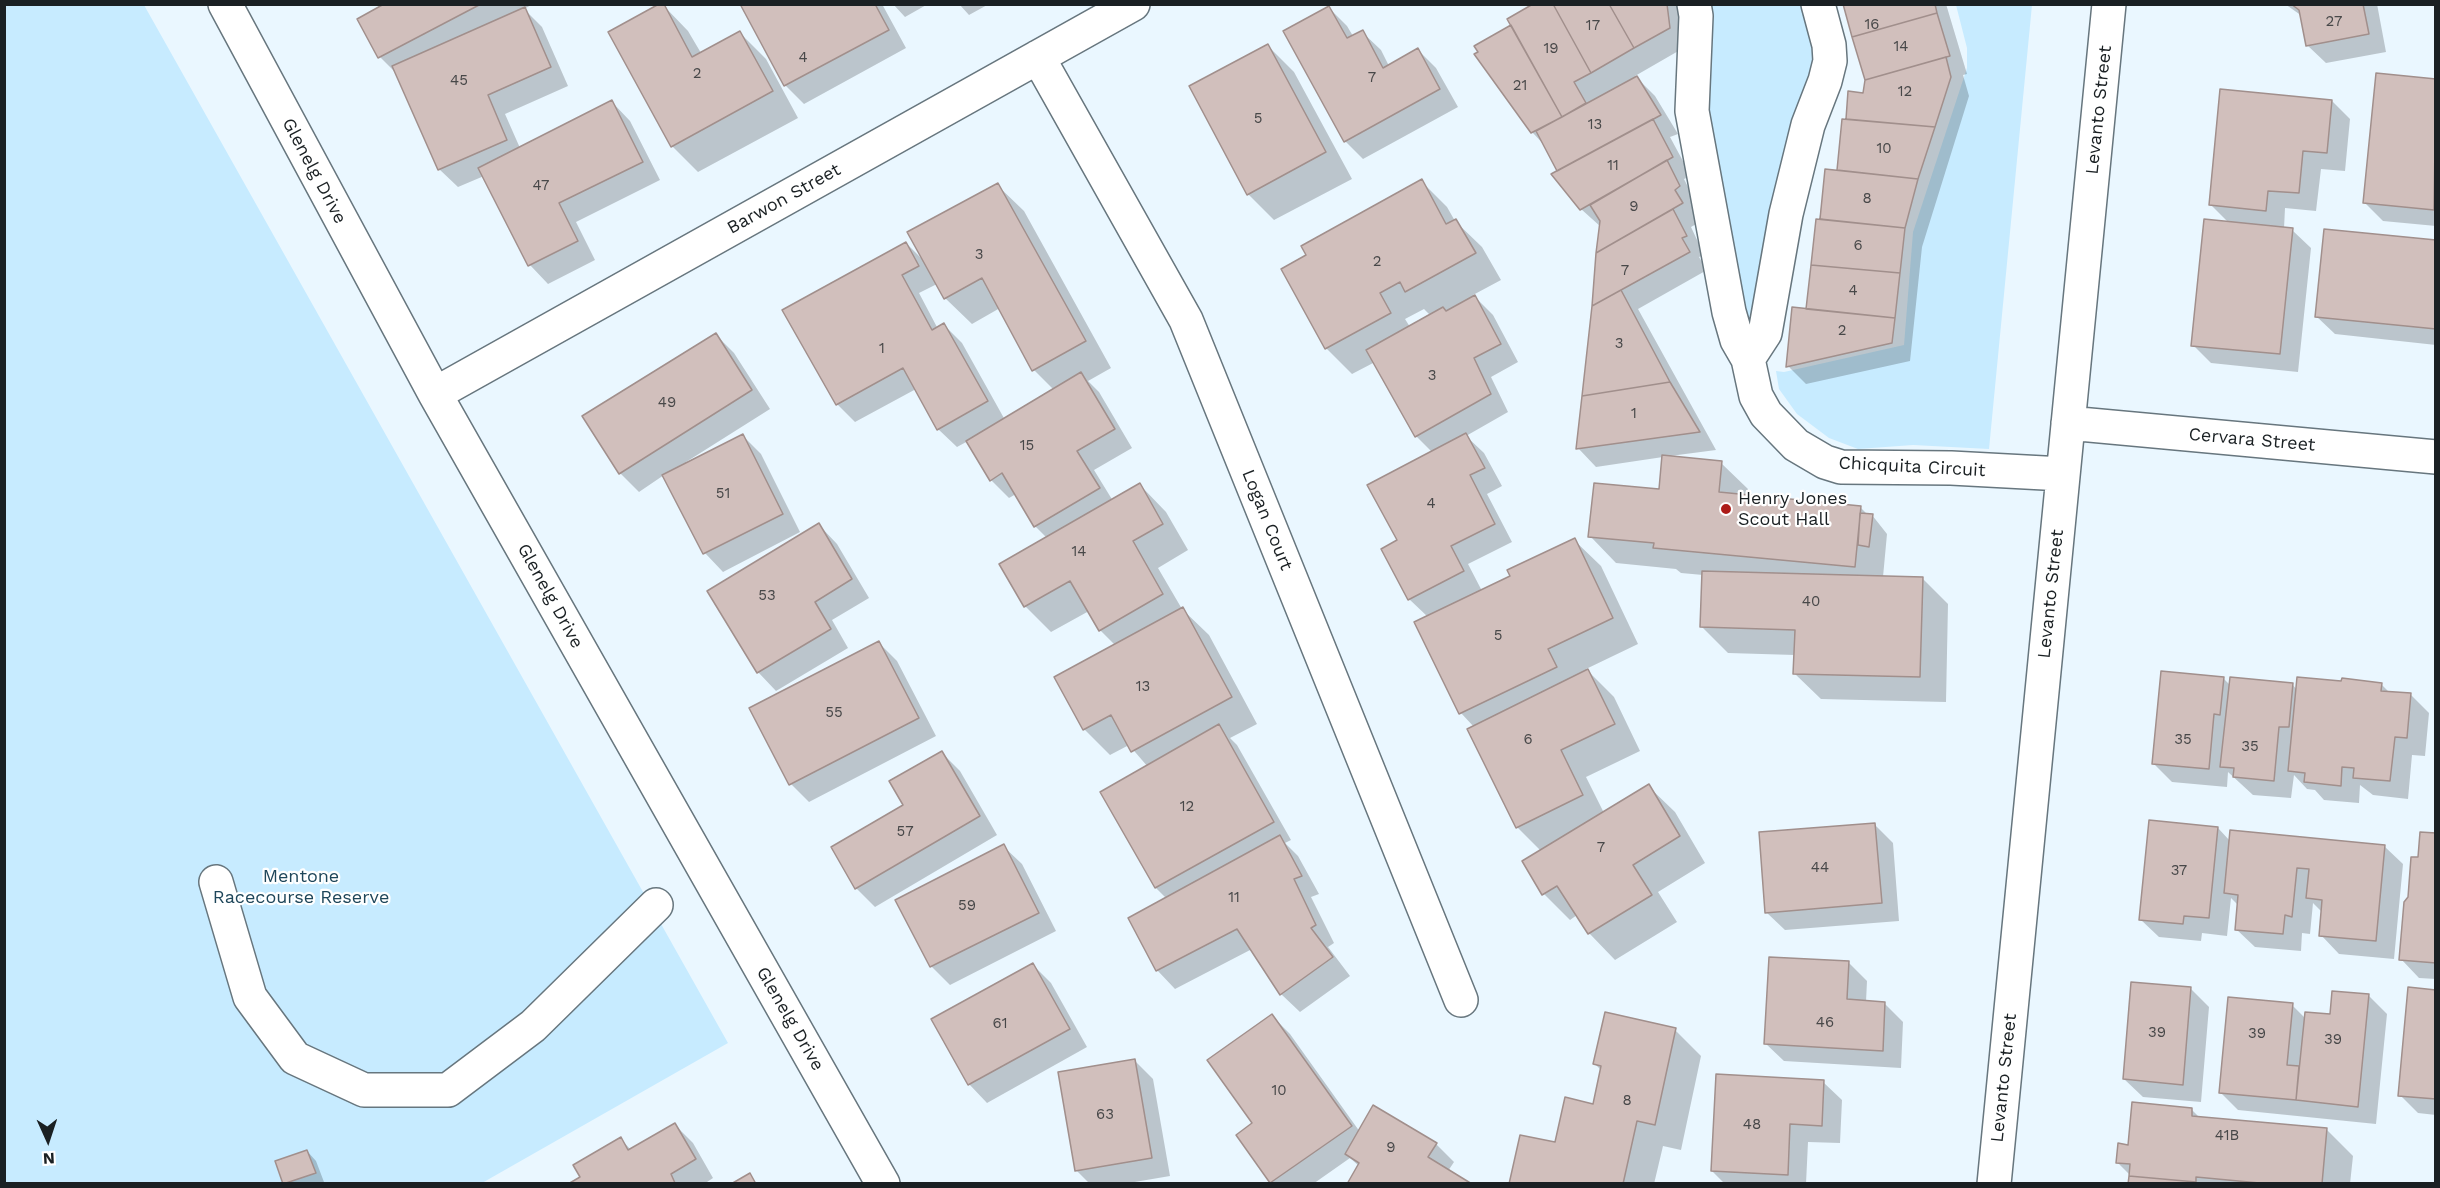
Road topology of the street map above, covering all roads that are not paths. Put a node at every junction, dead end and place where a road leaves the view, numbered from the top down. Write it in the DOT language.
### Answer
graph roads {
  1 [pos="225,4"];
  2 [pos="1133,4"];
  3 [pos="1694,4"];
  4 [pos="1818,4"];
  5 [pos="2109,4"];
  6 [pos="1038,57"];
  7 [pos="1748,359"];
  8 [pos="435,394"];
  9 [pos="2068,423"];
  10 [pos="2436,457"];
  11 [pos="2063,474"];
  12 [pos="216,882"];
  13 [pos="656,905"];
  14 [pos="1461,1000"];
  15 [pos="884,1184"];
  16 [pos="1994,1184"];
  1 -- 8 [label="street, Glenelg Drive"];
  2 -- 6 [label="street, Barwon Street"];
  3 -- 7 [label="street, Chicquita Circuit"];
  4 -- 7 [label="street"];
  5 -- 9 [label="street, Levanto Street"];
  6 -- 8 [label="street, Barwon Street"];
  6 -- 14 [label="street, Logan Court"];
  7 -- 11 [label="street, Chicquita Circuit"];
  8 -- 15 [label="street, Glenelg Drive"];
  9 -- 10 [label="street, Cervara Street"];
  9 -- 11 [label="street, Levanto Street"];
  11 -- 16 [label="street, Levanto Street"];
  12 -- 13 [label="street"];
}
